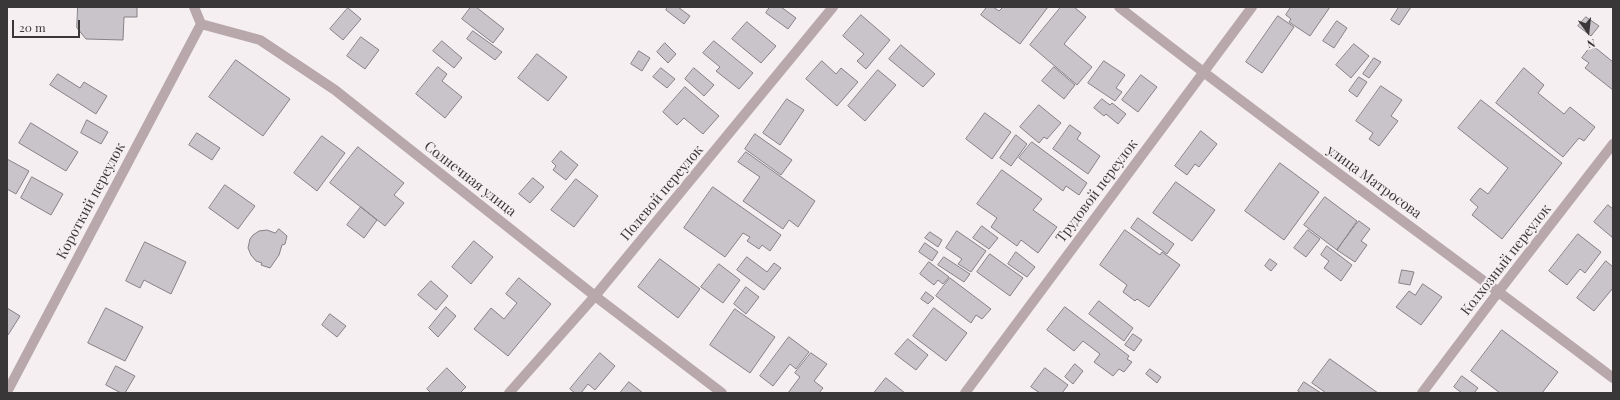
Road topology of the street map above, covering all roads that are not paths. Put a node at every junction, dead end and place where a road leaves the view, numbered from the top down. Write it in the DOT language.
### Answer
graph roads {
  1 [pos="194,7"];
  2 [pos="833,7"];
  3 [pos="1119,7"];
  4 [pos="1252,7"];
  5 [pos="201,24"];
  6 [pos="1202,73"];
  7 [pos="1613,144"];
  8 [pos="1499,291"];
  9 [pos="595,296"];
  10 [pos="1613,378"];
  11 [pos="7,392"];
  12 [pos="509,393"];
  13 [pos="722,393"];
  14 [pos="965,393"];
  15 [pos="1422,393"];
  1 -- 5 [label="street"];
  2 -- 9 [label="street, Полевой переулок"];
  3 -- 6 [label="street, улица Матросова"];
  4 -- 6 [label="street, Трудовой переулок"];
  5 -- 9 [label="street, Солнечная улица"];
  5 -- 11 [label="street, Короткий переулок"];
  6 -- 8 [label="street, улица Матросова"];
  6 -- 14 [label="street, Трудовой переулок"];
  7 -- 8 [label="street, Колхозный переулок"];
  8 -- 10 [label="street, улица Матросова"];
  8 -- 15 [label="street, Колхозный переулок"];
  9 -- 12 [label="street, Полевой переулок"];
  9 -- 13 [label="street, Солнечная улица"];
}
